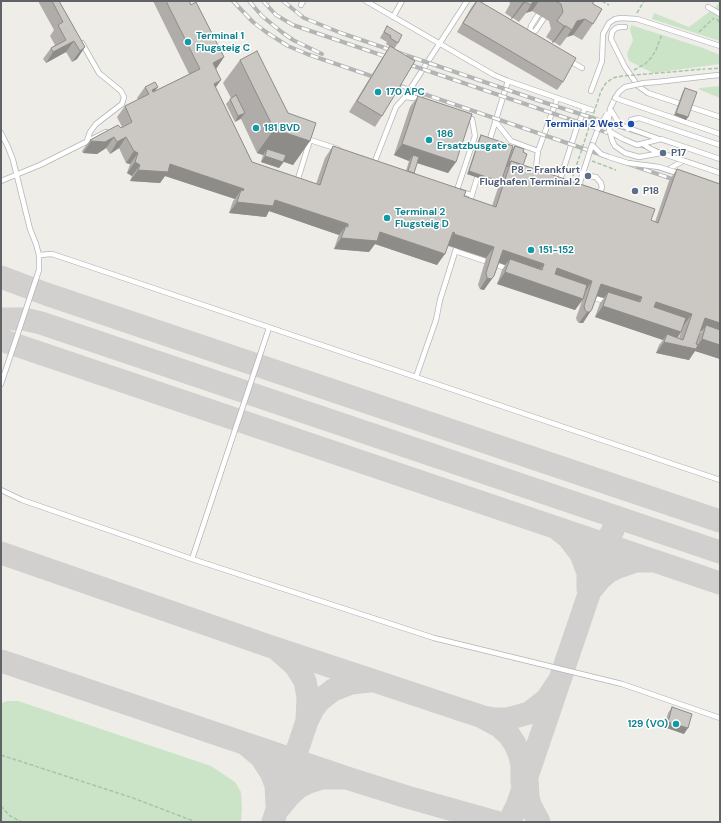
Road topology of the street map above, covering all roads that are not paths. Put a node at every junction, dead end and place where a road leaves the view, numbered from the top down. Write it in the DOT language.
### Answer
graph roads {
  1 [pos="366,1"];
  2 [pos="402,1"];
  3 [pos="467,1"];
  4 [pos="708,6"];
  5 [pos="718,14"];
  6 [pos="538,15"];
  7 [pos="393,17"];
  8 [pos="544,18"];
  9 [pos="625,27"];
  10 [pos="523,32"];
  11 [pos="529,36"];
  12 [pos="81,40"];
  13 [pos="536,40"];
  14 [pos="439,44"];
  15 [pos="720,46"];
  16 [pos="562,56"];
  17 [pos="582,68"];
  18 [pos="720,75"];
  19 [pos="508,81"];
  20 [pos="591,91"];
  21 [pos="405,97"];
  22 [pos="615,98"];
  23 [pos="557,99"];
  24 [pos="425,100"];
  25 [pos="585,108"];
  26 [pos="610,109"];
  27 [pos="592,110"];
  28 [pos="462,112"];
  29 [pos="720,117"];
  30 [pos="495,121"];
  31 [pos="114,128"];
  32 [pos="628,129"];
  33 [pos="609,131"];
  34 [pos="1,133"];
  35 [pos="720,134"];
  36 [pos="661,139"];
  37 [pos="87,141"];
  38 [pos="490,142"];
  39 [pos="592,144"];
  40 [pos="643,144"];
  41 [pos="720,145"];
  42 [pos="538,151"];
  43 [pos="346,152"];
  44 [pos="661,153"];
  45 [pos="368,159"];
  46 [pos="720,159"];
  47 [pos="375,161"];
  48 [pos="683,161"];
  49 [pos="381,163"];
  50 [pos="669,170"];
  51 [pos="720,174"];
  52 [pos="17,175"];
  53 [pos="684,175"];
  54 [pos="588,176"];
  55 [pos="477,178"];
  56 [pos="290,180"];
  57 [pos="1,181"];
  58 [pos="297,182"];
  59 [pos="536,183"];
  60 [pos="303,184"];
  61 [pos="450,188"];
  62 [pos="457,190"];
  63 [pos="557,190"];
  64 [pos="471,195"];
  65 [pos="585,195"];
  66 [pos="593,197"];
  67 [pos="468,205"];
  68 [pos="39,255"];
  69 [pos="485,261"];
  70 [pos="494,264"];
  71 [pos="514,271"];
  72 [pos="592,297"];
  73 [pos="611,304"];
  74 [pos="269,328"];
  75 [pos="416,377"];
  76 [pos="1,384"];
  77 [pos="720,480"];
  78 [pos="1,490"];
  79 [pos="192,559"];
  80 [pos="720,718"];
  1 -- 7 [label="lane"];
  2 -- 7 [label="lane"];
  3 -- 14 [label="lane"];
  4 -- 5 [label="lane"];
  6 -- 11 [label="lane"];
  7 -- 14 [label="lane"];
  8 -- 11 [label="lane"];
  9 -- 29 [label="lane"];
  10 -- 11 [label="lane"];
  11 -- 13 [label="lane"];
  12 -- 37 [label="lane"];
  14 -- 19 [label="lane"];
  14 -- 21 [label="lane"];
  15 -- 20 [label="lane"];
  16 -- 17 [label="lane"];
  18 -- 22 [label="lane, bridge"];
  19 -- 23 [label="lane"];
  19 -- 30 [label="lane"];
  21 -- 24 [label="lane"];
  21 -- 47 [label="lane"];
  22 -- 26 [label="lane"];
  22 -- 35 [label="lane, bridge"];
  23 -- 25 [label="lane"];
  23 -- 42 [label="lane"];
  25 -- 27 [label="lane"];
  25 -- 63 [label="lane"];
  26 -- 32 [label="lane, bridge"];
  26 -- 33 [label="lane, bridge"];
  26 -- 39 [label="lane, bridge"];
  28 -- 62 [label="lane"];
  30 -- 38 [label="lane"];
  30 -- 42 [label="lane"];
  31 -- 37 [label="lane"];
  32 -- 36 [label="lane, bridge"];
  32 -- 41 [label="lane, bridge"];
  33 -- 40 [label="lane, bridge"];
  33 -- 44 [label="lane, bridge"];
  34 -- 52 [label="lane"];
  36 -- 40 [label="lane, bridge"];
  36 -- 46 [label="lane, bridge"];
  37 -- 52 [label="lane"];
  39 -- 50 [label="lane, bridge"];
  39 -- 65 [label="lane, bridge"];
  40 -- 44 [label="lane, bridge"];
  42 -- 59 [label="lane"];
  43 -- 58 [label="lane"];
  44 -- 48 [label="lane, bridge"];
  45 -- 47 [label="lane"];
  47 -- 49 [label="lane"];
  48 -- 50 [label="lane"];
  48 -- 51 [label="lane, bridge"];
  50 -- 53 [label="lane, bridge"];
  52 -- 57 [label="lane"];
  52 -- 68 [label="lane"];
  54 -- 66 [label="lane, bridge"];
  55 -- 64 [label="lane"];
  56 -- 58 [label="lane"];
  58 -- 60 [label="lane"];
  61 -- 62 [label="lane"];
  62 -- 64 [label="lane"];
  64 -- 67 [label="lane"];
  68 -- 74 [label="lane"];
  68 -- 76 [label="lane"];
  69 -- 75 [label="lane"];
  70 -- 71 [label="lane"];
  72 -- 73 [label="lane"];
  74 -- 75 [label="lane"];
  74 -- 79 [label="lane"];
  75 -- 77 [label="lane"];
  78 -- 79 [label="lane"];
  79 -- 80 [label="lane"];
}
